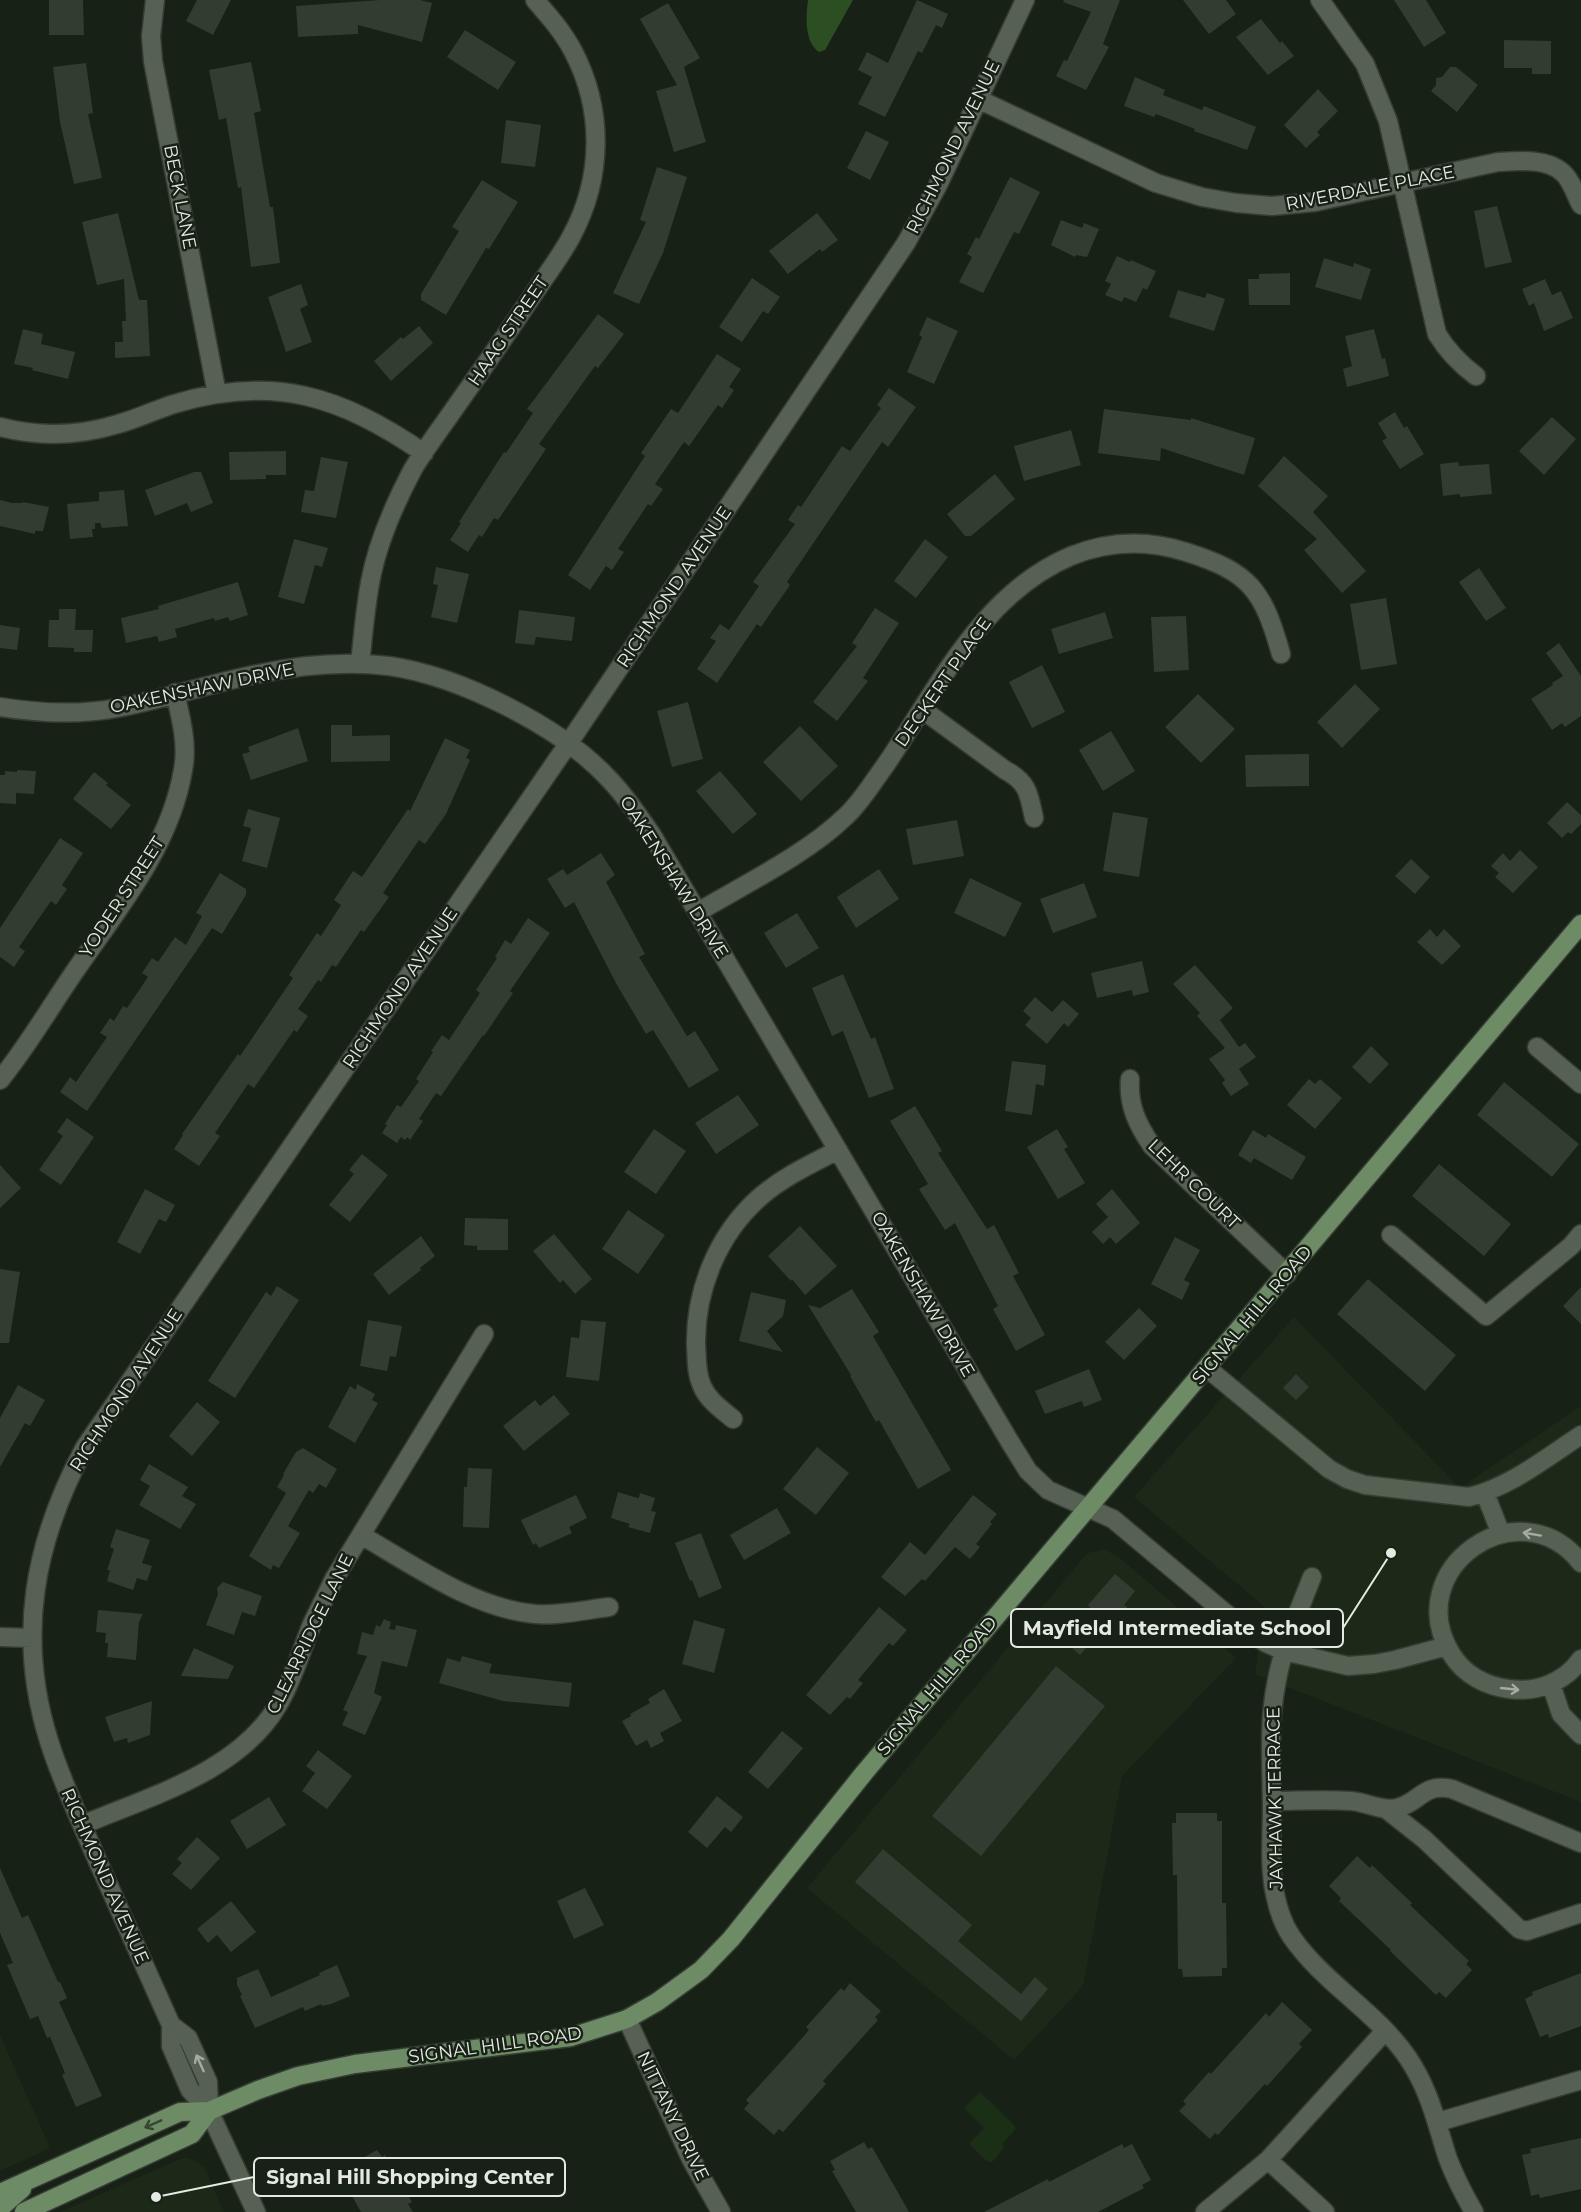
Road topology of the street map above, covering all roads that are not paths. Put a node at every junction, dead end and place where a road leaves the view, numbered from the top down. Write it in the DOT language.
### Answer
graph roads {
  1 [pos="155,0"];
  2 [pos="535,0"];
  3 [pos="1025,0"];
  4 [pos="1320,0"];
  5 [pos="978,99"];
  6 [pos="1402,182"];
  7 [pos="1581,205"];
  8 [pos="1476,376"];
  9 [pos="217,394"];
  10 [pos="0,427"];
  11 [pos="424,453"];
  12 [pos="1281,654"];
  13 [pos="360,664"];
  14 [pos="175,693"];
  15 [pos="0,707"];
  16 [pos="923,710"];
  17 [pos="568,744"];
  18 [pos="1034,818"];
  19 [pos="698,912"];
  20 [pos="1581,924"];
  21 [pos="1538,1047"];
  22 [pos="1130,1079"];
  23 [pos="0,1080"];
  24 [pos="1581,1084"];
  25 [pos="838,1150"];
  26 [pos="1581,1234"];
  27 [pos="1391,1235"];
  28 [pos="1287,1274"];
  29 [pos="484,1334"];
  30 [pos="1207,1368"];
  31 [pos="733,1419"];
  32 [pos="1581,1435"];
  33 [pos="1485,1493"];
  34 [pos="1089,1506"];
  35 [pos="1501,1534"];
  36 [pos="361,1535"];
  37 [pos="1581,1563"];
  38 [pos="1311,1577"];
  39 [pos="609,1607"];
  40 [pos="0,1637"];
  41 [pos="32,1638"];
  42 [pos="1447,1646"];
  43 [pos="1284,1651"];
  44 [pos="1581,1659"];
  45 [pos="1551,1684"];
  46 [pos="1581,1735"];
  47 [pos="1272,1801"];
  48 [pos="1386,1809"];
  49 [pos="82,1825"];
  50 [pos="1581,1843"];
  51 [pos="1581,1913"];
  52 [pos="627,2019"];
  53 [pos="1385,2031"];
  54 [pos="1581,2080"];
  55 [pos="209,2111"];
  56 [pos="1438,2122"];
  57 [pos="1268,2160"];
  58 [pos="34,2178"];
  59 [pos="0,2193"];
  60 [pos="0,2208"];
  61 [pos="24,2212"];
  62 [pos="256,2212"];
  63 [pos="721,2212"];
  64 [pos="1205,2212"];
  65 [pos="1325,2212"];
  66 [pos="1474,2212"];
  1 -- 9 [label="street, BECK LANE"];
  2 -- 11 [label="street, HAAG STREET"];
  3 -- 5 [label="street, RICHMOND AVENUE"];
  4 -- 6 [label="street"];
  5 -- 6 [label="street, RIVERDALE PLACE"];
  5 -- 17 [label="street, RICHMOND AVENUE"];
  6 -- 7 [label="street, RIVERDALE PLACE"];
  6 -- 8 [label="street"];
  9 -- 10 [label="street"];
  9 -- 11 [label="street"];
  11 -- 13 [label="street, HAAG STREET"];
  12 -- 16 [label="street, DECKERT PLACE"];
  13 -- 14 [label="street, OAKENSHAW DRIVE"];
  13 -- 17 [label="street, OAKENSHAW DRIVE"];
  14 -- 15 [label="street, OAKENSHAW DRIVE"];
  14 -- 23 [label="street, YODER STREET"];
  16 -- 18 [label="street"];
  16 -- 19 [label="street, DECKERT PLACE"];
  17 -- 19 [label="street, OAKENSHAW DRIVE"];
  17 -- 41 [label="street, RICHMOND AVENUE"];
  19 -- 25 [label="street, OAKENSHAW DRIVE"];
  20 -- 28 [label="main road, SIGNAL HILL ROAD"];
  21 -- 24 [label="street"];
  22 -- 28 [label="street, LEHR COURT"];
  25 -- 31 [label="street"];
  25 -- 34 [label="street, OAKENSHAW DRIVE"];
  26 -- 27 [label="street"];
  28 -- 30 [label="main road, SIGNAL HILL ROAD"];
  29 -- 36 [label="street, CLEARRIDGE LANE"];
  30 -- 33 [label="street"];
  30 -- 34 [label="main road, SIGNAL HILL ROAD"];
  32 -- 33 [label="street"];
  33 -- 35 [label="street"];
  34 -- 43 [label="street, OAKENSHAW DRIVE"];
  34 -- 52 [label="main road, SIGNAL HILL ROAD"];
  37 -- 35 [label="street, one-way"];
  35 -- 42 [label="street"];
  36 -- 39 [label="street"];
  36 -- 49 [label="street, CLEARRIDGE LANE"];
  38 -- 43 [label="street, JAYHAWK TERRACE"];
  40 -- 41 [label="street"];
  41 -- 49 [label="street, RICHMOND AVENUE"];
  42 -- 43 [label="street, OAKENSHAW DRIVE"];
  42 -- 45 [label="street, one-way"];
  43 -- 47 [label="street, JAYHAWK TERRACE"];
  44 -- 45 [label="street"];
  45 -- 46 [label="street"];
  47 -- 48 [label="street"];
  47 -- 53 [label="street, JAYHAWK TERRACE"];
  48 -- 50 [label="street"];
  48 -- 51 [label="street"];
  49 -- 55 [label="street, RICHMOND AVENUE"];
  52 -- 55 [label="main road, SIGNAL HILL ROAD"];
  52 -- 63 [label="street, NITTANY DRIVE"];
  53 -- 56 [label="street, JAYHAWK TERRACE"];
  53 -- 57 [label="street"];
  54 -- 56 [label="street"];
  55 -- 58 [label="main road, SIGNAL HILL ROAD, one-way"];
  55 -- 61 [label="main road, SIGNAL HILL ROAD"];
  55 -- 62 [label="street, RICHMOND AVENUE"];
  56 -- 66 [label="street, JAYHAWK TERRACE"];
  57 -- 64 [label="street"];
  57 -- 65 [label="street"];
  58 -- 59 [label="main road, SIGNAL HILL ROAD"];
  58 -- 60 [label="main road"];
}
